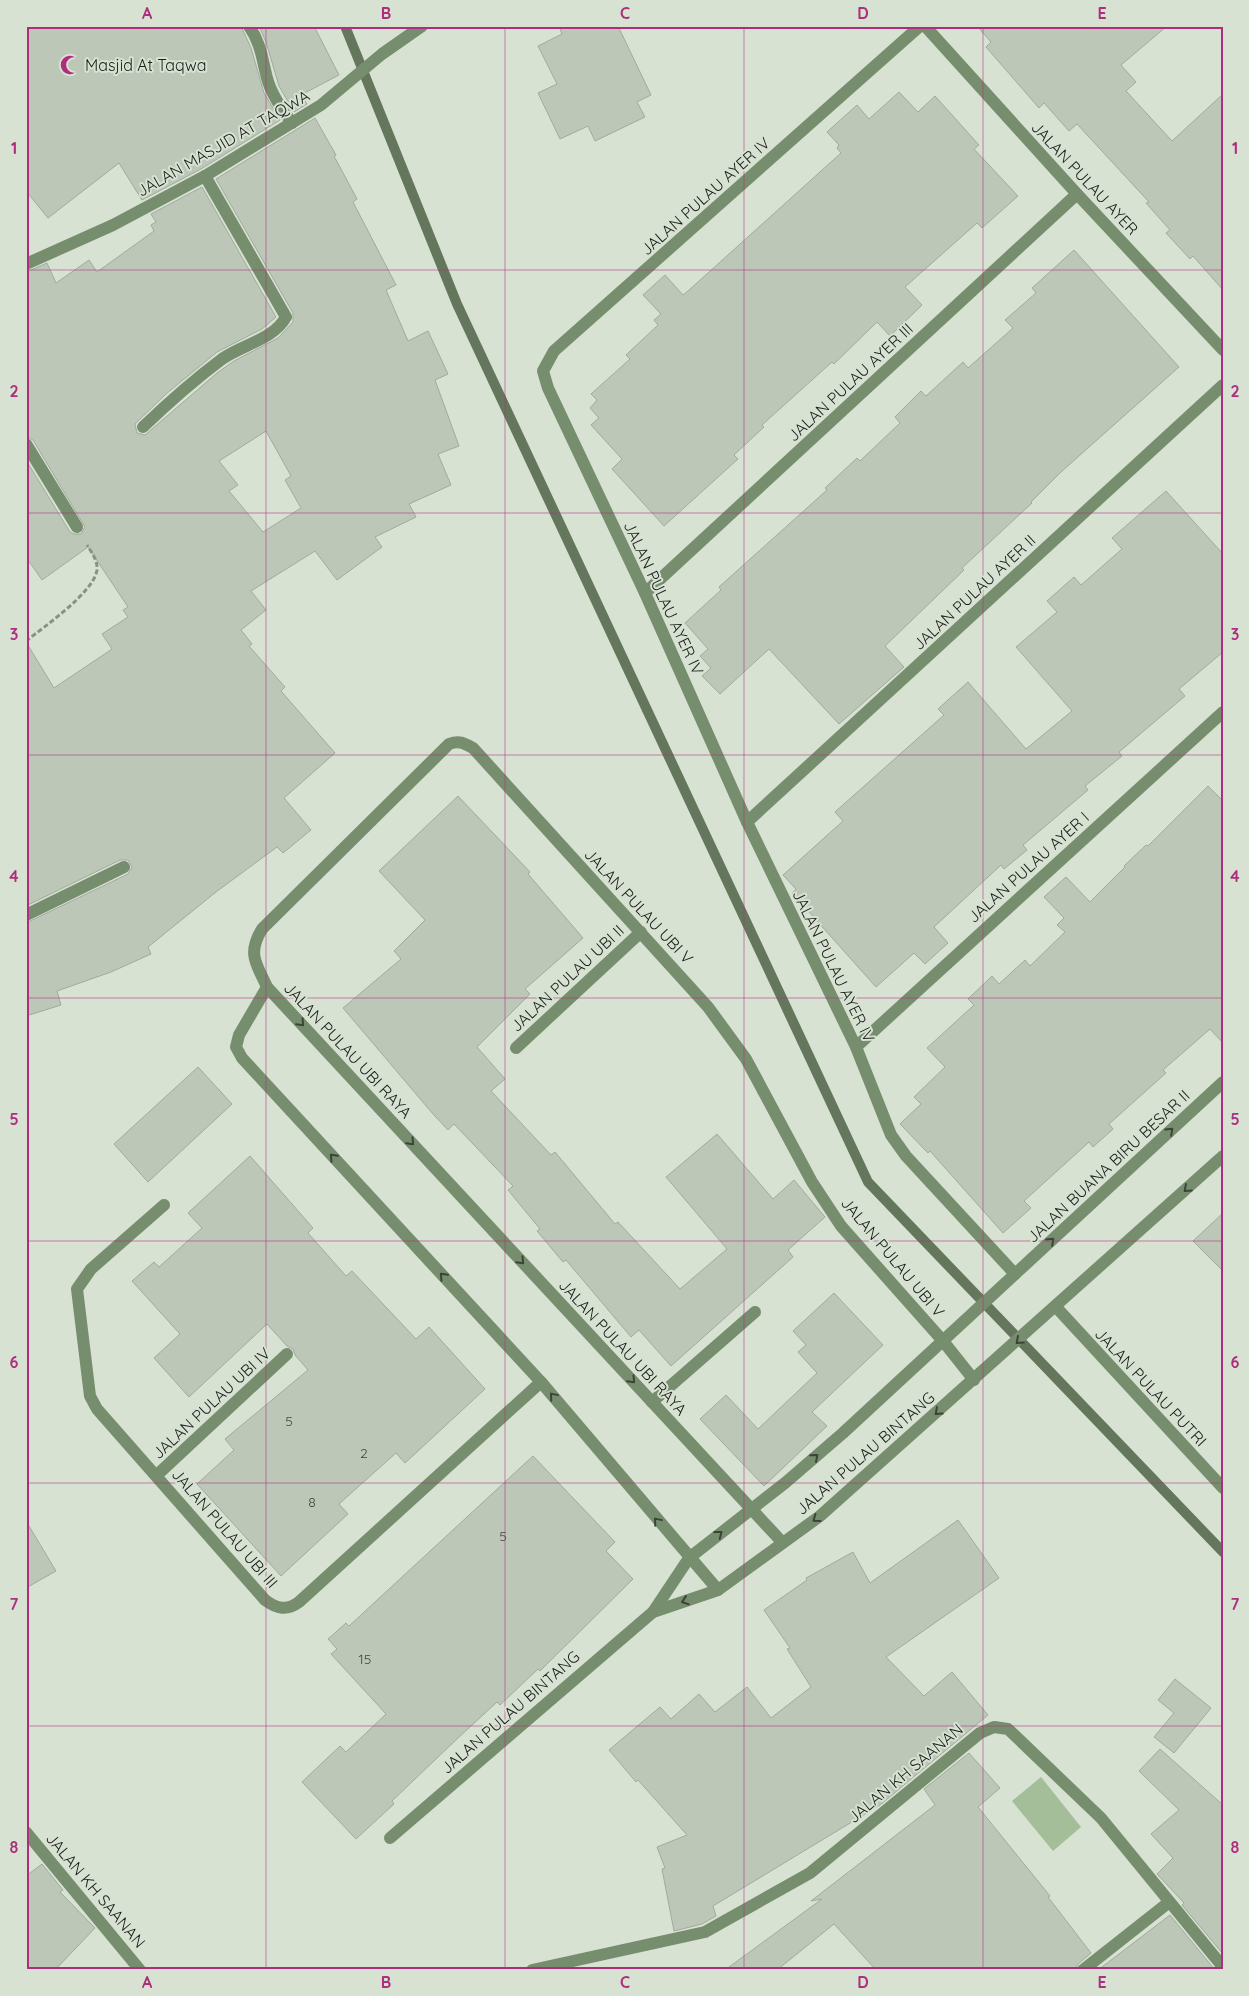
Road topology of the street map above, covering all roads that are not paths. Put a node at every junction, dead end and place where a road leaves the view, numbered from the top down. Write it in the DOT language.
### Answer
graph roads {
  1 [pos="249,26"];
  2 [pos="422,26"];
  3 [pos="920,26"];
  4 [pos="925,26"];
  5 [pos="292,123"];
  6 [pos="205,176"];
  7 [pos="1077,194"];
  8 [pos="26,264"];
  9 [pos="1223,350"];
  10 [pos="1223,385"];
  11 [pos="143,427"];
  12 [pos="26,444"];
  13 [pos="77,527"];
  14 [pos="645,593"];
  15 [pos="1223,712"];
  16 [pos="747,822"];
  17 [pos="124,867"];
  18 [pos="26,915"];
  19 [pos="641,932"];
  20 [pos="268,987"];
  21 [pos="856,1047"];
  22 [pos="516,1048"];
  23 [pos="1223,1082"];
  24 [pos="1223,1156"];
  25 [pos="164,1205"];
  26 [pos="1012,1278"];
  27 [pos="1052,1311"];
  28 [pos="755,1312"];
  29 [pos="943,1341"];
  30 [pos="287,1354"];
  31 [pos="974,1380"];
  32 [pos="541,1382"];
  33 [pos="652,1402"];
  34 [pos="157,1475"];
  35 [pos="1223,1488"];
  36 [pos="749,1510"];
  37 [pos="782,1542"];
  38 [pos="688,1558"];
  39 [pos="718,1590"];
  40 [pos="653,1612"];
  41 [pos="26,1832"];
  42 [pos="390,1838"];
  43 [pos="1168,1902"];
  44 [pos="1223,1967"];
  45 [pos="140,1970"];
  46 [pos="532,1970"];
  47 [pos="1083,1970"];
  1 -- 5 [label="street"];
  2 -- 5 [label="street, JALAN MASJID AT TAQWA"];
  3 -- 14 [label="street, JALAN PULAU AYER IV"];
  4 -- 7 [label="street, JALAN PULAU AYER"];
  5 -- 6 [label="street, JALAN MASJID AT TAQWA"];
  6 -- 8 [label="street, JALAN MASJID AT TAQWA"];
  6 -- 11 [label="street"];
  7 -- 9 [label="street, JALAN PULAU AYER"];
  7 -- 14 [label="street, JALAN PULAU AYER III"];
  10 -- 16 [label="street, JALAN PULAU AYER II"];
  12 -- 13 [label="street"];
  14 -- 16 [label="street, JALAN PULAU AYER IV"];
  15 -- 21 [label="street, JALAN PULAU AYER I"];
  16 -- 21 [label="street, JALAN PULAU AYER IV"];
  17 -- 18 [label="street"];
  19 -- 20 [label="street, JALAN PULAU UBI V"];
  19 -- 22 [label="street, JALAN PULAU UBI II"];
  19 -- 29 [label="street, JALAN PULAU UBI V"];
  32 -- 20 [label="street, JALAN PULAU UBI RAYA, one-way"];
  20 -- 33 [label="street, JALAN PULAU UBI RAYA, one-way"];
  21 -- 26 [label="street, JALAN PULAU AYER IV"];
  26 -- 23 [label="street, JALAN BUANA BIRU BESAR II, one-way"];
  24 -- 27 [label="street, one-way"];
  25 -- 34 [label="street, JALAN PULAU UBI III"];
  26 -- 29 [label="street, JALAN PULAU BINTANG"];
  27 -- 31 [label="street, JALAN PULAU BINTANG, one-way"];
  27 -- 35 [label="street, JALAN PULAU PUTRI"];
  28 -- 33 [label="street"];
  29 -- 31 [label="street, JALAN PULAU UBI V"];
  36 -- 29 [label="street, JALAN PULAU BINTANG, one-way"];
  30 -- 34 [label="street, JALAN PULAU UBI IV"];
  31 -- 37 [label="street, JALAN PULAU BINTANG, one-way"];
  32 -- 34 [label="street, JALAN PULAU UBI III"];
  38 -- 32 [label="street, JALAN PULAU UBI RAYA, one-way"];
  33 -- 36 [label="street, JALAN PULAU UBI RAYA"];
  36 -- 37 [label="street, JALAN PULAU UBI RAYA"];
  38 -- 36 [label="street, JALAN PULAU BINTANG, one-way"];
  37 -- 39 [label="street, JALAN PULAU BINTANG"];
  38 -- 39 [label="street, JALAN PULAU UBI RAYA"];
  38 -- 40 [label="street, JALAN PULAU BINTANG"];
  39 -- 40 [label="street, JALAN PULAU BINTANG, one-way"];
  40 -- 42 [label="street, JALAN PULAU BINTANG"];
  41 -- 45 [label="street, JALAN KH SAANAN"];
  43 -- 44 [label="street, JALAN KH SAANAN"];
  43 -- 46 [label="street, JALAN KH SAANAN"];
  43 -- 47 [label="street"];
}
